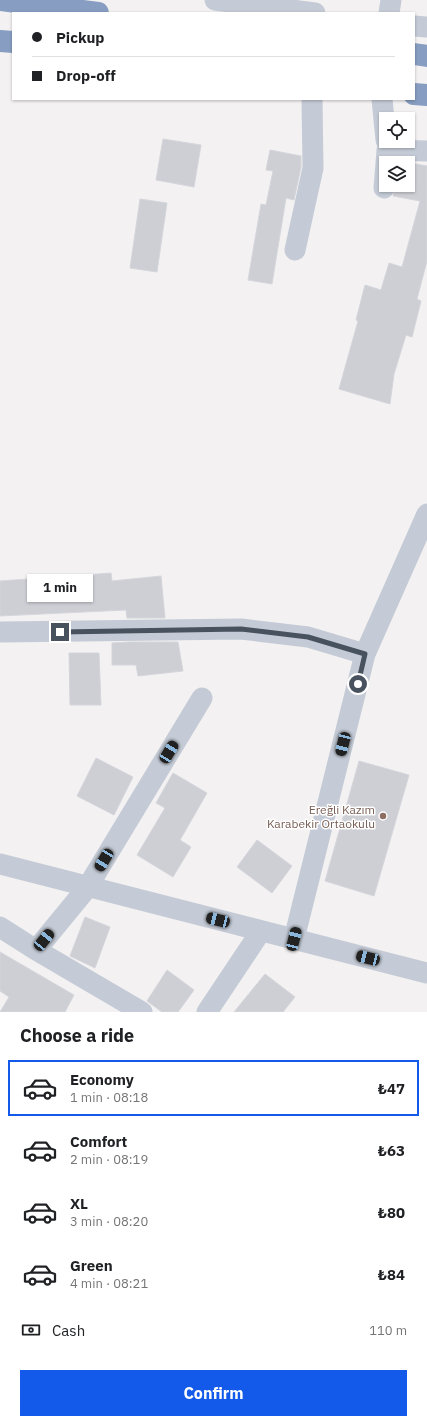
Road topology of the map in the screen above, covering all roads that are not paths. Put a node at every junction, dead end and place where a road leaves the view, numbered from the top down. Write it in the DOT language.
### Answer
graph roads {
  1 [pos="0,0"];
  2 [pos="215,0"];
  3 [pos="391,0"];
  4 [pos="90,12"];
  5 [pos="307,12"];
  6 [pos="389,12"];
  7 [pos="415,26"];
  8 [pos="427,27"];
  9 [pos="0,41"];
  10 [pos="12,42"];
  11 [pos="427,46"];
  12 [pos="415,52"];
  13 [pos="415,53"];
  14 [pos="427,56"];
  15 [pos="415,94"];
  16 [pos="427,95"];
  17 [pos="312,100"];
  18 [pos="382,100"];
  19 [pos="386,151"];
  20 [pos="427,151"];
  21 [pos="295,250"];
  22 [pos="427,514"];
  23 [pos="0,632"];
  24 [pos="365,654"];
  25 [pos="202,698"];
  26 [pos="0,864"];
  27 [pos="87,888"];
  28 [pos="0,927"];
  29 [pos="261,931"];
  30 [pos="294,939"];
  31 [pos="36,950"];
  32 [pos="427,973"];
  33 [pos="142,1012"];
  34 [pos="207,1012"];
  1 -- 4 [label="highway"];
  2 -- 5 [label="street"];
  3 -- 6 [label="street"];
  7 -- 8 [label="street"];
  9 -- 10 [label="highway"];
  11 -- 12 [label="street"];
  13 -- 14 [label="highway"];
  15 -- 16 [label="highway"];
  17 -- 21 [label="street"];
  18 -- 19 [label="street"];
  19 -- 20 [label="street"];
  22 -- 24 [label="street"];
  23 -- 24 [label="street"];
  24 -- 30 [label="street"];
  25 -- 27 [label="street"];
  26 -- 27 [label="street"];
  27 -- 29 [label="street"];
  27 -- 31 [label="street"];
  28 -- 31 [label="street"];
  29 -- 30 [label="street"];
  29 -- 34 [label="street"];
  30 -- 32 [label="street"];
  31 -- 33 [label="street"];
}
